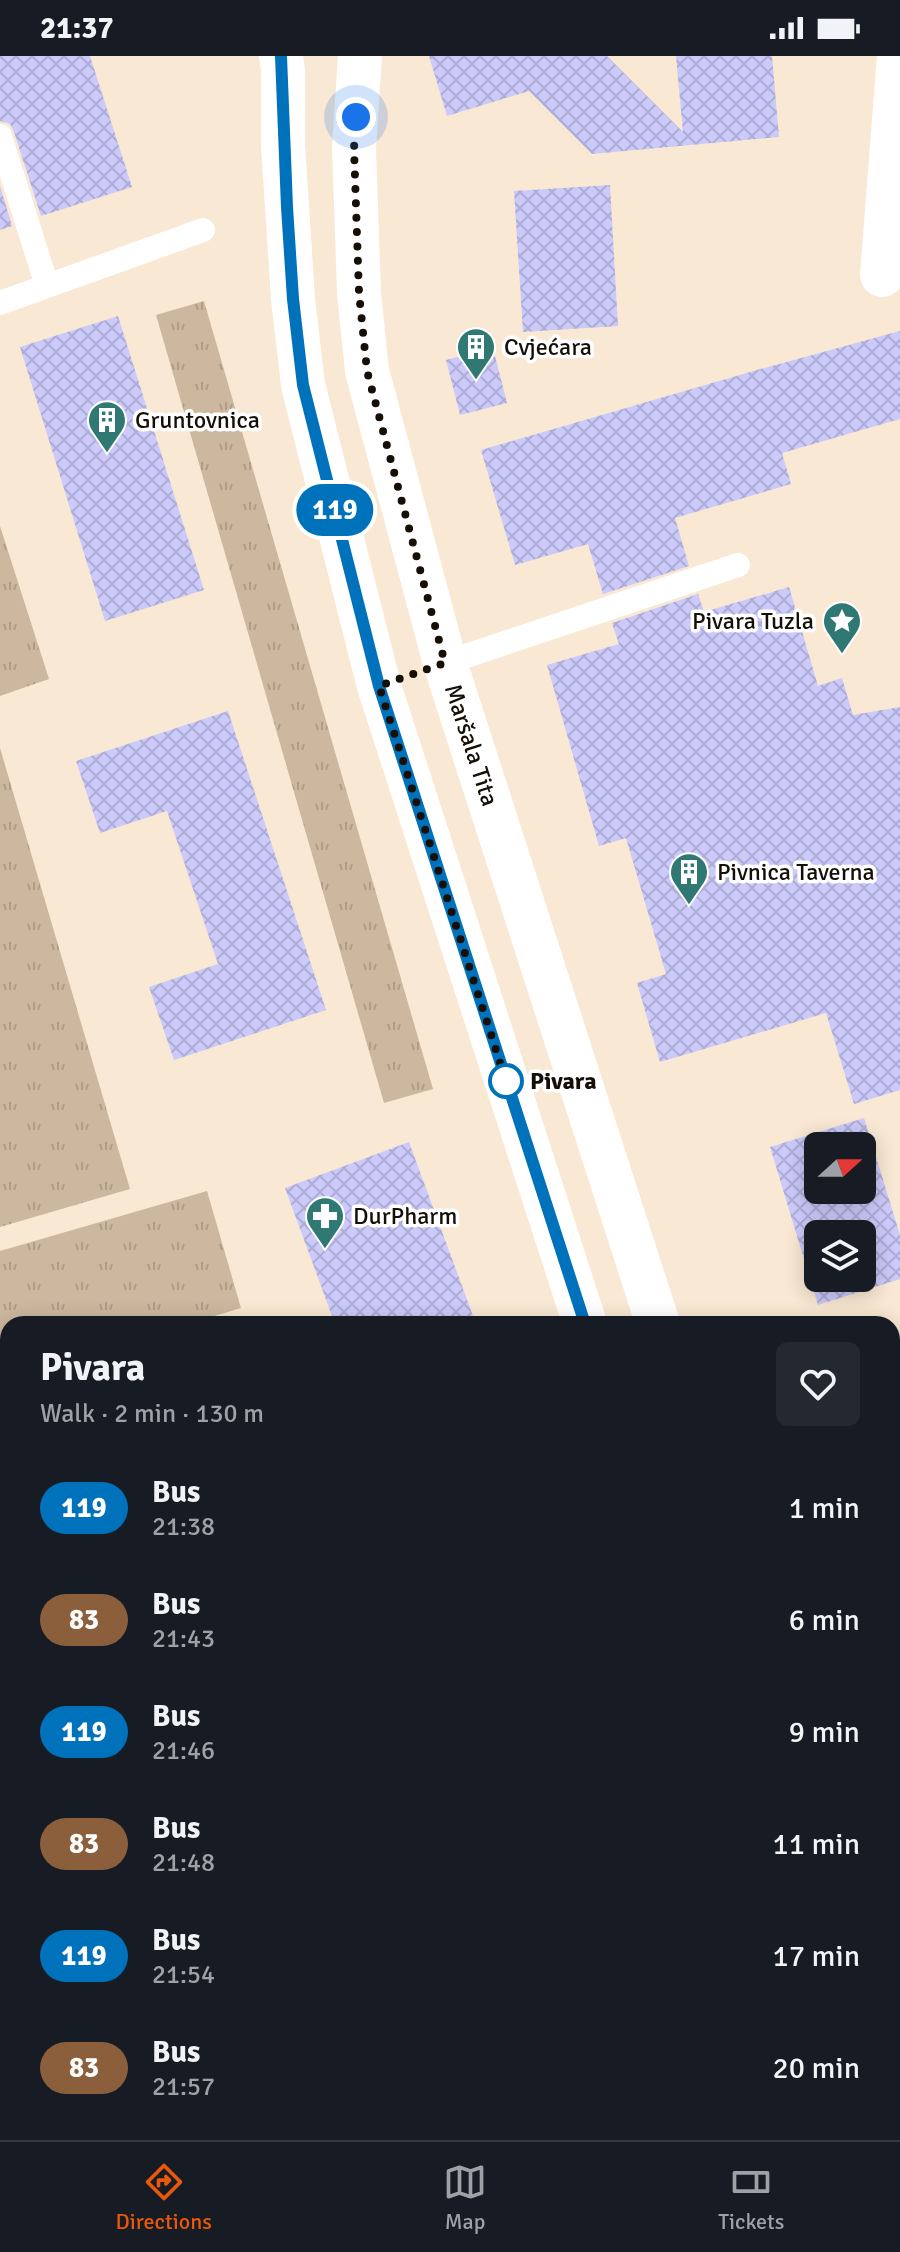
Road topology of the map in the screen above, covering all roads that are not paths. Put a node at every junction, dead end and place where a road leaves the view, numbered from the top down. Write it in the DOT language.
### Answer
graph roads {
  1 [pos="281,56"];
  2 [pos="360,56"];
  3 [pos="899,56"];
  4 [pos="0,136"];
  5 [pos="203,230"];
  6 [pos="882,275"];
  7 [pos="47,286"];
  8 [pos="0,303"];
  9 [pos="738,565"];
  10 [pos="445,663"];
  11 [pos="379,686"];
  12 [pos="582,1316"];
  13 [pos="655,1316"];
  1 -- 11 [label="main road"];
  2 -- 10 [label="main road, Maršala Tita"];
  3 -- 6 [label="main road"];
  4 -- 7 [label="lane"];
  5 -- 7 [label="lane"];
  7 -- 8 [label="lane"];
  9 -- 10 [label="lane"];
  10 -- 11 [label="main road"];
  10 -- 13 [label="main road, Maršala Tita"];
  11 -- 12 [label="main road"];
}
